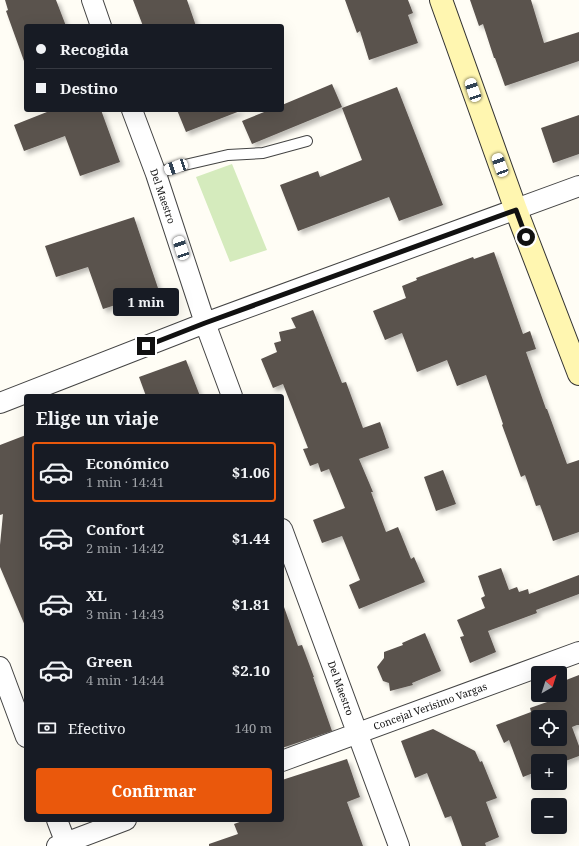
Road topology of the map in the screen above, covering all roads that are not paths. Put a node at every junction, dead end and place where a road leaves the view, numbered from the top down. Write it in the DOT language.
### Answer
graph roads {
  1 [pos="92,0"];
  2 [pos="441,0"];
  3 [pos="100,24"];
  4 [pos="133,112"];
  5 [pos="307,140"];
  6 [pos="156,174"];
  7 [pos="579,186"];
  8 [pos="516,210"];
  9 [pos="205,323"];
  10 [pos="579,374"];
  11 [pos="231,394"];
  12 [pos="0,403"];
  13 [pos="284,534"];
  14 [pos="579,652"];
  15 [pos="0,667"];
  16 [pos="24,732"];
  17 [pos="358,733"];
  18 [pos="284,760"];
  19 [pos="57,822"];
  20 [pos="121,822"];
  21 [pos="63,845"];
  22 [pos="400,846"];
  1 -- 3 [label="street"];
  2 -- 8 [label="street"];
  4 -- 6 [label="street, Del Maestro"];
  5 -- 6 [label="lane"];
  6 -- 9 [label="street, Del Maestro"];
  7 -- 8 [label="street"];
  8 -- 9 [label="street"];
  8 -- 10 [label="street"];
  9 -- 11 [label="street, Del Maestro"];
  9 -- 12 [label="street"];
  13 -- 17 [label="street, Del Maestro"];
  14 -- 17 [label="street, Concejal Verisimo Vargas"];
  15 -- 16 [label="street"];
  17 -- 18 [label="street, Concejal Verisimo Vargas"];
  17 -- 22 [label="street, Del Maestro"];
  19 -- 21 [label="street"];
  20 -- 21 [label="street"];
}
